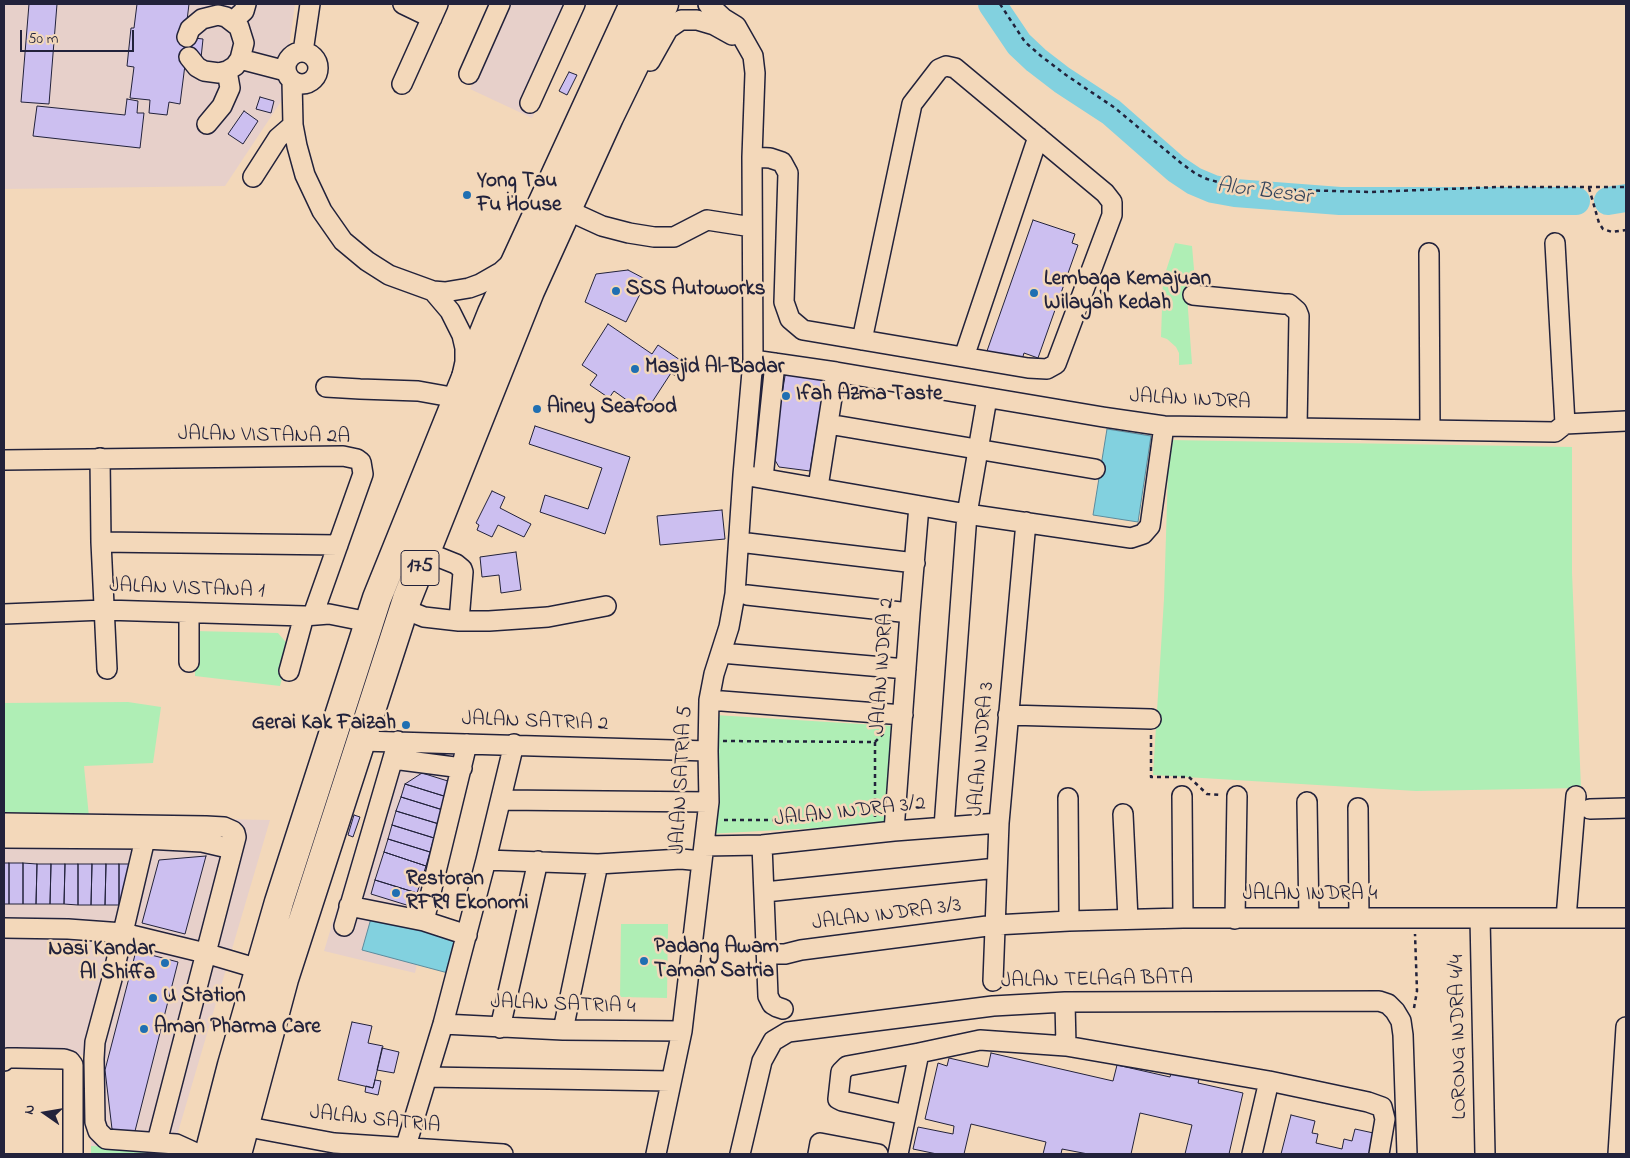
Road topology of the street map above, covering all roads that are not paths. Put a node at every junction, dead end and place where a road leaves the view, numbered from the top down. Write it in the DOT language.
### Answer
graph roads {
  1 [pos="246,4"];
  2 [pos="310,4"];
  3 [pos="403,4"];
  4 [pos="500,4"];
  5 [pos="575,4"];
  6 [pos="634,4"];
  7 [pos="664,4"];
  8 [pos="708,4"];
  9 [pos="435,11"];
  10 [pos="726,11"];
  11 [pos="233,22"];
  12 [pos="187,37"];
  13 [pos="747,43"];
  14 [pos="303,52"];
  15 [pos="189,57"];
  16 [pos="234,65"];
  17 [pos="469,74"];
  18 [pos="289,76"];
  19 [pos="312,81"];
  20 [pos="402,84"];
  21 [pos="530,103"];
  22 [pos="609,116"];
  23 [pos="207,124"];
  24 [pos="293,125"];
  25 [pos="1038,137"];
  26 [pos="297,146"];
  27 [pos="752,157"];
  28 [pos="253,177"];
  29 [pos="567,210"];
  30 [pos="752,228"];
  31 [pos="1555,243"];
  32 [pos="1429,253"];
  33 [pos="518,255"];
  34 [pos="433,291"];
  35 [pos="1193,295"];
  36 [pos="862,340"];
  37 [pos="964,357"];
  38 [pos="754,360"];
  39 [pos="775,363"];
  40 [pos="836,372"];
  41 [pos="326,387"];
  42 [pos="457,398"];
  43 [pos="987,398"];
  44 [pos="1626,421"];
  45 [pos="828,424"];
  46 [pos="1565,424"];
  47 [pos="1164,426"];
  48 [pos="1296,428"];
  49 [pos="1430,430"];
  50 [pos="979,449"];
  51 [pos="100,458"];
  52 [pos="4,460"];
  53 [pos="1094,469"];
  54 [pos="743,475"];
  55 [pos="764,478"];
  56 [pos="818,487"];
  57 [pos="920,506"];
  58 [pos="967,514"];
  59 [pos="1026,522"];
  60 [pos="100,542"];
  61 [pos="739,542"];
  62 [pos="338,545"];
  63 [pos="426,552"];
  64 [pos="915,563"];
  65 [pos="747,596"];
  66 [pos="606,606"];
  67 [pos="404,609"];
  68 [pos="104,610"];
  69 [pos="189,613"];
  70 [pos="910,613"];
  71 [pos="4,614"];
  72 [pos="308,615"];
  73 [pos="459,621"];
  74 [pos="369,622"];
  75 [pos="722,653"];
  76 [pos="188,662"];
  77 [pos="107,669"];
  78 [pos="906,669"];
  79 [pos="289,672"];
  80 [pos="709,700"];
  81 [pos="903,715"];
  82 [pos="1008,715"];
  83 [pos="1151,719"];
  84 [pos="361,742"];
  85 [pos="467,744"];
  86 [pos="514,744"];
  87 [pos="714,746"];
  88 [pos="396,750"];
  89 [pos="462,768"];
  90 [pos="1182,796"];
  91 [pos="1236,796"];
  92 [pos="1576,796"];
  93 [pos="1068,798"];
  94 [pos="501,800"];
  95 [pos="709,802"];
  96 [pos="1307,802"];
  97 [pos="1358,808"];
  98 [pos="1626,808"];
  99 [pos="1590,809"];
  100 [pos="1123,814"];
  101 [pos="4,823"];
  102 [pos="999,823"];
  103 [pos="944,827"];
  104 [pos="894,831"];
  105 [pos="4,838"];
  106 [pos="145,839"];
  107 [pos="762,844"];
  108 [pos="232,849"];
  109 [pos="703,854"];
  110 [pos="486,860"];
  111 [pos="538,861"];
  112 [pos="598,864"];
  113 [pos="997,868"];
  114 [pos="765,892"];
  115 [pos="350,906"];
  116 [pos="1183,918"];
  117 [pos="1309,918"];
  118 [pos="1359,918"];
  119 [pos="1480,918"];
  120 [pos="1566,918"];
  121 [pos="1626,918"];
  122 [pos="1128,919"];
  123 [pos="1235,919"];
  124 [pos="1069,921"];
  125 [pos="424,922"];
  126 [pos="995,925"];
  127 [pos="344,926"];
  128 [pos="4,928"];
  129 [pos="123,933"];
  130 [pos="467,935"];
  131 [pos="205,953"];
  132 [pos="776,954"];
  133 [pos="259,969"];
  134 [pos="993,981"];
  135 [pos="1065,1002"];
  136 [pos="784,1009"];
  137 [pos="443,1024"];
  138 [pos="1626,1027"];
  139 [pos="500,1028"];
  140 [pos="563,1030"];
  141 [pos="682,1031"];
  142 [pos="1066,1046"];
  143 [pos="919,1053"];
  144 [pos="4,1061"];
  145 [pos="427,1077"];
  146 [pos="670,1081"];
  147 [pos="1269,1081"];
  148 [pos="906,1115"];
  149 [pos="243,1126"];
  150 [pos="157,1142"];
  151 [pos="405,1149"];
  152 [pos="73,1154"];
  153 [pos="198,1154"];
  154 [pos="209,1154"];
  155 [pos="237,1154"];
  156 [pos="503,1154"];
  157 [pos="656,1154"];
  158 [pos="740,1154"];
  159 [pos="818,1154"];
  160 [pos="878,1154"];
  161 [pos="898,1154"];
  162 [pos="1252,1154"];
  163 [pos="1379,1154"];
  164 [pos="1407,1154"];
  165 [pos="1485,1154"];
  166 [pos="1618,1154"];
  1 -- 11 [label="street"];
  2 -- 14 [label="street"];
  3 -- 9 [label="street"];
  4 -- 17 [label="street"];
  5 -- 21 [label="street"];
  6 -- 33 [label="highway, 175"];
  7 -- 22 [label="highway, 175"];
  8 -- 10 [label="street, JALAN SATRIA 5"];
  9 -- 20 [label="street"];
  10 -- 13 [label="street, JALAN SATRIA 5"];
  11 -- 12 [label="street"];
  11 -- 16 [label="street"];
  13 -- 22 [label="street"];
  13 -- 27 [label="street, JALAN SATRIA 5"];
  14 -- 18 [label="street"];
  14 -- 19 [label="street"];
  15 -- 16 [label="street"];
  16 -- 18 [label="street"];
  16 -- 23 [label="street"];
  18 -- 19 [label="street"];
  18 -- 24 [label="street"];
  19 -- 26 [label="street"];
  22 -- 29 [label="highway, 175"];
  24 -- 26 [label="street"];
  24 -- 28 [label="street"];
  25 -- 36 [label="street"];
  25 -- 37 [label="street"];
  25 -- 37 [label="street"];
  26 -- 34 [label="street"];
  27 -- 30 [label="street, JALAN SATRIA 5"];
  27 -- 36 [label="street"];
  29 -- 30 [label="street"];
  29 -- 63 [label="highway, 175"];
  30 -- 38 [label="street, JALAN SATRIA 5"];
  31 -- 46 [label="street"];
  32 -- 49 [label="street"];
  33 -- 34 [label="street"];
  33 -- 42 [label="highway, 175"];
  34 -- 42 [label="street"];
  35 -- 48 [label="street"];
  36 -- 37 [label="street"];
  38 -- 39 [label="street, JALAN INDRA"];
  38 -- 54 [label="street, JALAN SATRIA 5"];
  39 -- 40 [label="street, JALAN INDRA"];
  39 -- 55 [label="street"];
  40 -- 43 [label="street, JALAN INDRA"];
  40 -- 45 [label="street"];
  41 -- 42 [label="street"];
  42 -- 74 [label="highway, 175"];
  43 -- 47 [label="street, JALAN INDRA"];
  43 -- 50 [label="street"];
  44 -- 46 [label="street, JALAN INDRA"];
  45 -- 50 [label="street"];
  45 -- 56 [label="street"];
  46 -- 49 [label="street, JALAN INDRA"];
  47 -- 48 [label="street, JALAN INDRA"];
  47 -- 59 [label="street"];
  48 -- 49 [label="street, JALAN INDRA"];
  50 -- 53 [label="street"];
  50 -- 58 [label="street"];
  51 -- 52 [label="street, JALAN VISTANA 2A"];
  51 -- 60 [label="street"];
  51 -- 62 [label="street, JALAN VISTANA 2A"];
  54 -- 55 [label="street"];
  54 -- 61 [label="street, JALAN SATRIA 5"];
  55 -- 56 [label="street"];
  56 -- 57 [label="street"];
  57 -- 58 [label="street"];
  57 -- 64 [label="street, JALAN INDRA 2"];
  58 -- 59 [label="street"];
  58 -- 103 [label="street"];
  59 -- 82 [label="street, JALAN INDRA 3"];
  60 -- 62 [label="street"];
  60 -- 68 [label="street"];
  61 -- 64 [label="street"];
  61 -- 75 [label="street, JALAN SATRIA 5"];
  62 -- 72 [label="street, JALAN VISTANA 2A"];
  63 -- 67 [label="highway, 175"];
  63 -- 73 [label="street"];
  64 -- 70 [label="street, JALAN INDRA 2"];
  65 -- 70 [label="street"];
  66 -- 73 [label="street"];
  67 -- 73 [label="street"];
  67 -- 84 [label="highway, 175"];
  68 -- 69 [label="street, JALAN VISTANA 1"];
  68 -- 71 [label="street, JALAN VISTANA 1"];
  68 -- 77 [label="street"];
  69 -- 72 [label="street, JALAN VISTANA 1"];
  69 -- 76 [label="street"];
  70 -- 78 [label="street, JALAN INDRA 2"];
  72 -- 74 [label="street, JALAN VISTANA 1"];
  72 -- 79 [label="street, JALAN VISTANA 2A"];
  74 -- 133 [label="highway, 175"];
  75 -- 78 [label="street"];
  75 -- 80 [label="street, JALAN SATRIA 5"];
  78 -- 81 [label="street, JALAN INDRA 2"];
  80 -- 81 [label="street"];
  80 -- 87 [label="street, JALAN SATRIA 5"];
  81 -- 104 [label="street, JALAN INDRA 2"];
  82 -- 83 [label="street"];
  82 -- 102 [label="street, JALAN INDRA 3"];
  84 -- 88 [label="street, JALAN SATRIA 2"];
  84 -- 149 [label="highway, 175"];
  85 -- 86 [label="street, JALAN SATRIA 2"];
  85 -- 88 [label="street, JALAN SATRIA 2"];
  85 -- 89 [label="street"];
  86 -- 87 [label="street, JALAN SATRIA 2"];
  86 -- 94 [label="street"];
  87 -- 95 [label="street, JALAN SATRIA 5"];
  88 -- 89 [label="street"];
  88 -- 115 [label="street"];
  89 -- 125 [label="street"];
  90 -- 116 [label="street"];
  91 -- 123 [label="street"];
  92 -- 120 [label="street"];
  93 -- 124 [label="street"];
  94 -- 95 [label="street"];
  94 -- 110 [label="street"];
  95 -- 109 [label="street, JALAN SATRIA 5"];
  96 -- 117 [label="street"];
  97 -- 118 [label="street"];
  98 -- 99 [label="street"];
  100 -- 122 [label="street"];
  101 -- 108 [label="street"];
  102 -- 103 [label="street, JALAN INDRA 3/2"];
  102 -- 113 [label="street, JALAN INDRA 3"];
  103 -- 104 [label="street, JALAN INDRA 3/2"];
  104 -- 107 [label="street, JALAN INDRA 3/2"];
  105 -- 106 [label="street"];
  106 -- 108 [label="street"];
  106 -- 129 [label="street"];
  107 -- 109 [label="street, JALAN INDRA 3/2"];
  107 -- 114 [label="street"];
  108 -- 131 [label="street"];
  109 -- 112 [label="street, JALAN INDRA 3/2"];
  109 -- 141 [label="street, JALAN SATRIA 5"];
  110 -- 111 [label="street, JALAN INDRA 3/2"];
  110 -- 130 [label="street"];
  111 -- 112 [label="street, JALAN INDRA 3/2"];
  111 -- 139 [label="street"];
  112 -- 140 [label="street"];
  113 -- 114 [label="street"];
  113 -- 126 [label="street, JALAN INDRA 3"];
  114 -- 132 [label="street"];
  115 -- 125 [label="street"];
  115 -- 127 [label="street"];
  116 -- 122 [label="street, JALAN INDRA 4"];
  116 -- 123 [label="street, JALAN INDRA 4"];
  117 -- 118 [label="street, JALAN INDRA 4"];
  117 -- 123 [label="street, JALAN INDRA 4"];
  118 -- 119 [label="street, JALAN INDRA 4"];
  119 -- 120 [label="street, JALAN INDRA 4"];
  119 -- 165 [label="street, LORONG INDRA 4/4"];
  120 -- 121 [label="street, JALAN INDRA 4"];
  122 -- 124 [label="street, JALAN INDRA 4"];
  124 -- 126 [label="street, JALAN INDRA 4"];
  125 -- 130 [label="street"];
  126 -- 132 [label="street, JALAN INDRA 3/3"];
  126 -- 134 [label="street, JALAN INDRA 3"];
  128 -- 129 [label="street"];
  129 -- 131 [label="street"];
  129 -- 150 [label="street"];
  130 -- 137 [label="street"];
  131 -- 133 [label="street"];
  131 -- 150 [label="street"];
  132 -- 136 [label="street"];
  133 -- 154 [label="highway, 175"];
  135 -- 142 [label="street"];
  135 -- 158 [label="street, JALAN TELAGA BATA"];
  135 -- 164 [label="street, JALAN TELAGA BATA"];
  137 -- 139 [label="street, JALAN SATRIA 4"];
  137 -- 145 [label="street"];
  138 -- 166 [label="street"];
  139 -- 140 [label="street, JALAN SATRIA 4"];
  140 -- 141 [label="street, JALAN SATRIA 4"];
  141 -- 146 [label="street, JALAN SATRIA 5"];
  142 -- 143 [label="street"];
  142 -- 147 [label="street"];
  143 -- 148 [label="street"];
  143 -- 148 [label="street"];
  144 -- 152 [label="street"];
  145 -- 146 [label="street"];
  145 -- 151 [label="street"];
  146 -- 157 [label="street, JALAN SATRIA 5"];
  147 -- 162 [label="street"];
  147 -- 163 [label="street"];
  148 -- 161 [label="street"];
  149 -- 151 [label="street, JALAN SATRIA"];
  149 -- 155 [label="highway, 175"];
  150 -- 153 [label="street"];
  151 -- 156 [label="street, JALAN SATRIA"];
  159 -- 160 [label="street"];
}
